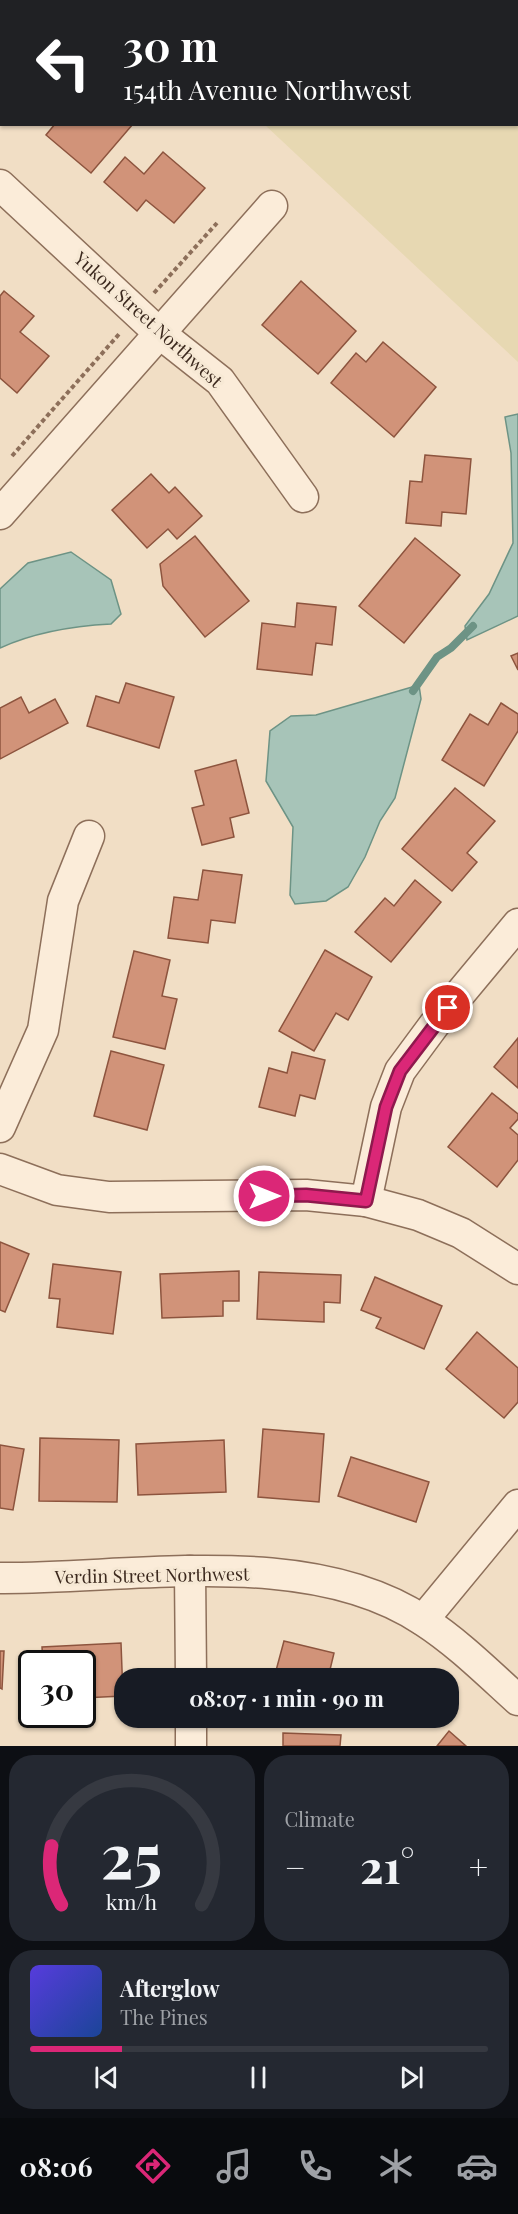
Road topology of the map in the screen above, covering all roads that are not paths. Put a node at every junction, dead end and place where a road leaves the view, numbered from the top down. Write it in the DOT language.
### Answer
graph roads {
  1 [pos="0,185"];
  2 [pos="272,206"];
  3 [pos="158,332"];
  4 [pos="303,497"];
  5 [pos="0,514"];
  6 [pos="89,836"];
  7 [pos="518,924"];
  8 [pos="0,1128"];
  9 [pos="0,1169"];
  10 [pos="366,1201"];
  11 [pos="518,1269"];
  12 [pos="518,1505"];
  13 [pos="190,1571"];
  14 [pos="0,1578"];
  15 [pos="423,1620"];
  16 [pos="191,1668"];
  17 [pos="518,1700"];
  18 [pos="191,1728"];
  19 [pos="191,1746"];
  1 -- 3 [label="street, Yukon Street Northwest"];
  2 -- 3 [label="street"];
  3 -- 4 [label="street, Yukon Street Northwest"];
  3 -- 5 [label="street"];
  6 -- 8 [label="street"];
  7 -- 10 [label="street"];
  9 -- 10 [label="street"];
  10 -- 11 [label="street"];
  12 -- 15 [label="street"];
  13 -- 14 [label="street, Verdin Street Northwest"];
  13 -- 15 [label="street, Verdin Street Northwest"];
  13 -- 16 [label="street"];
  15 -- 17 [label="street, Verdin Street Northwest"];
  18 -- 19 [label="street"];
}
